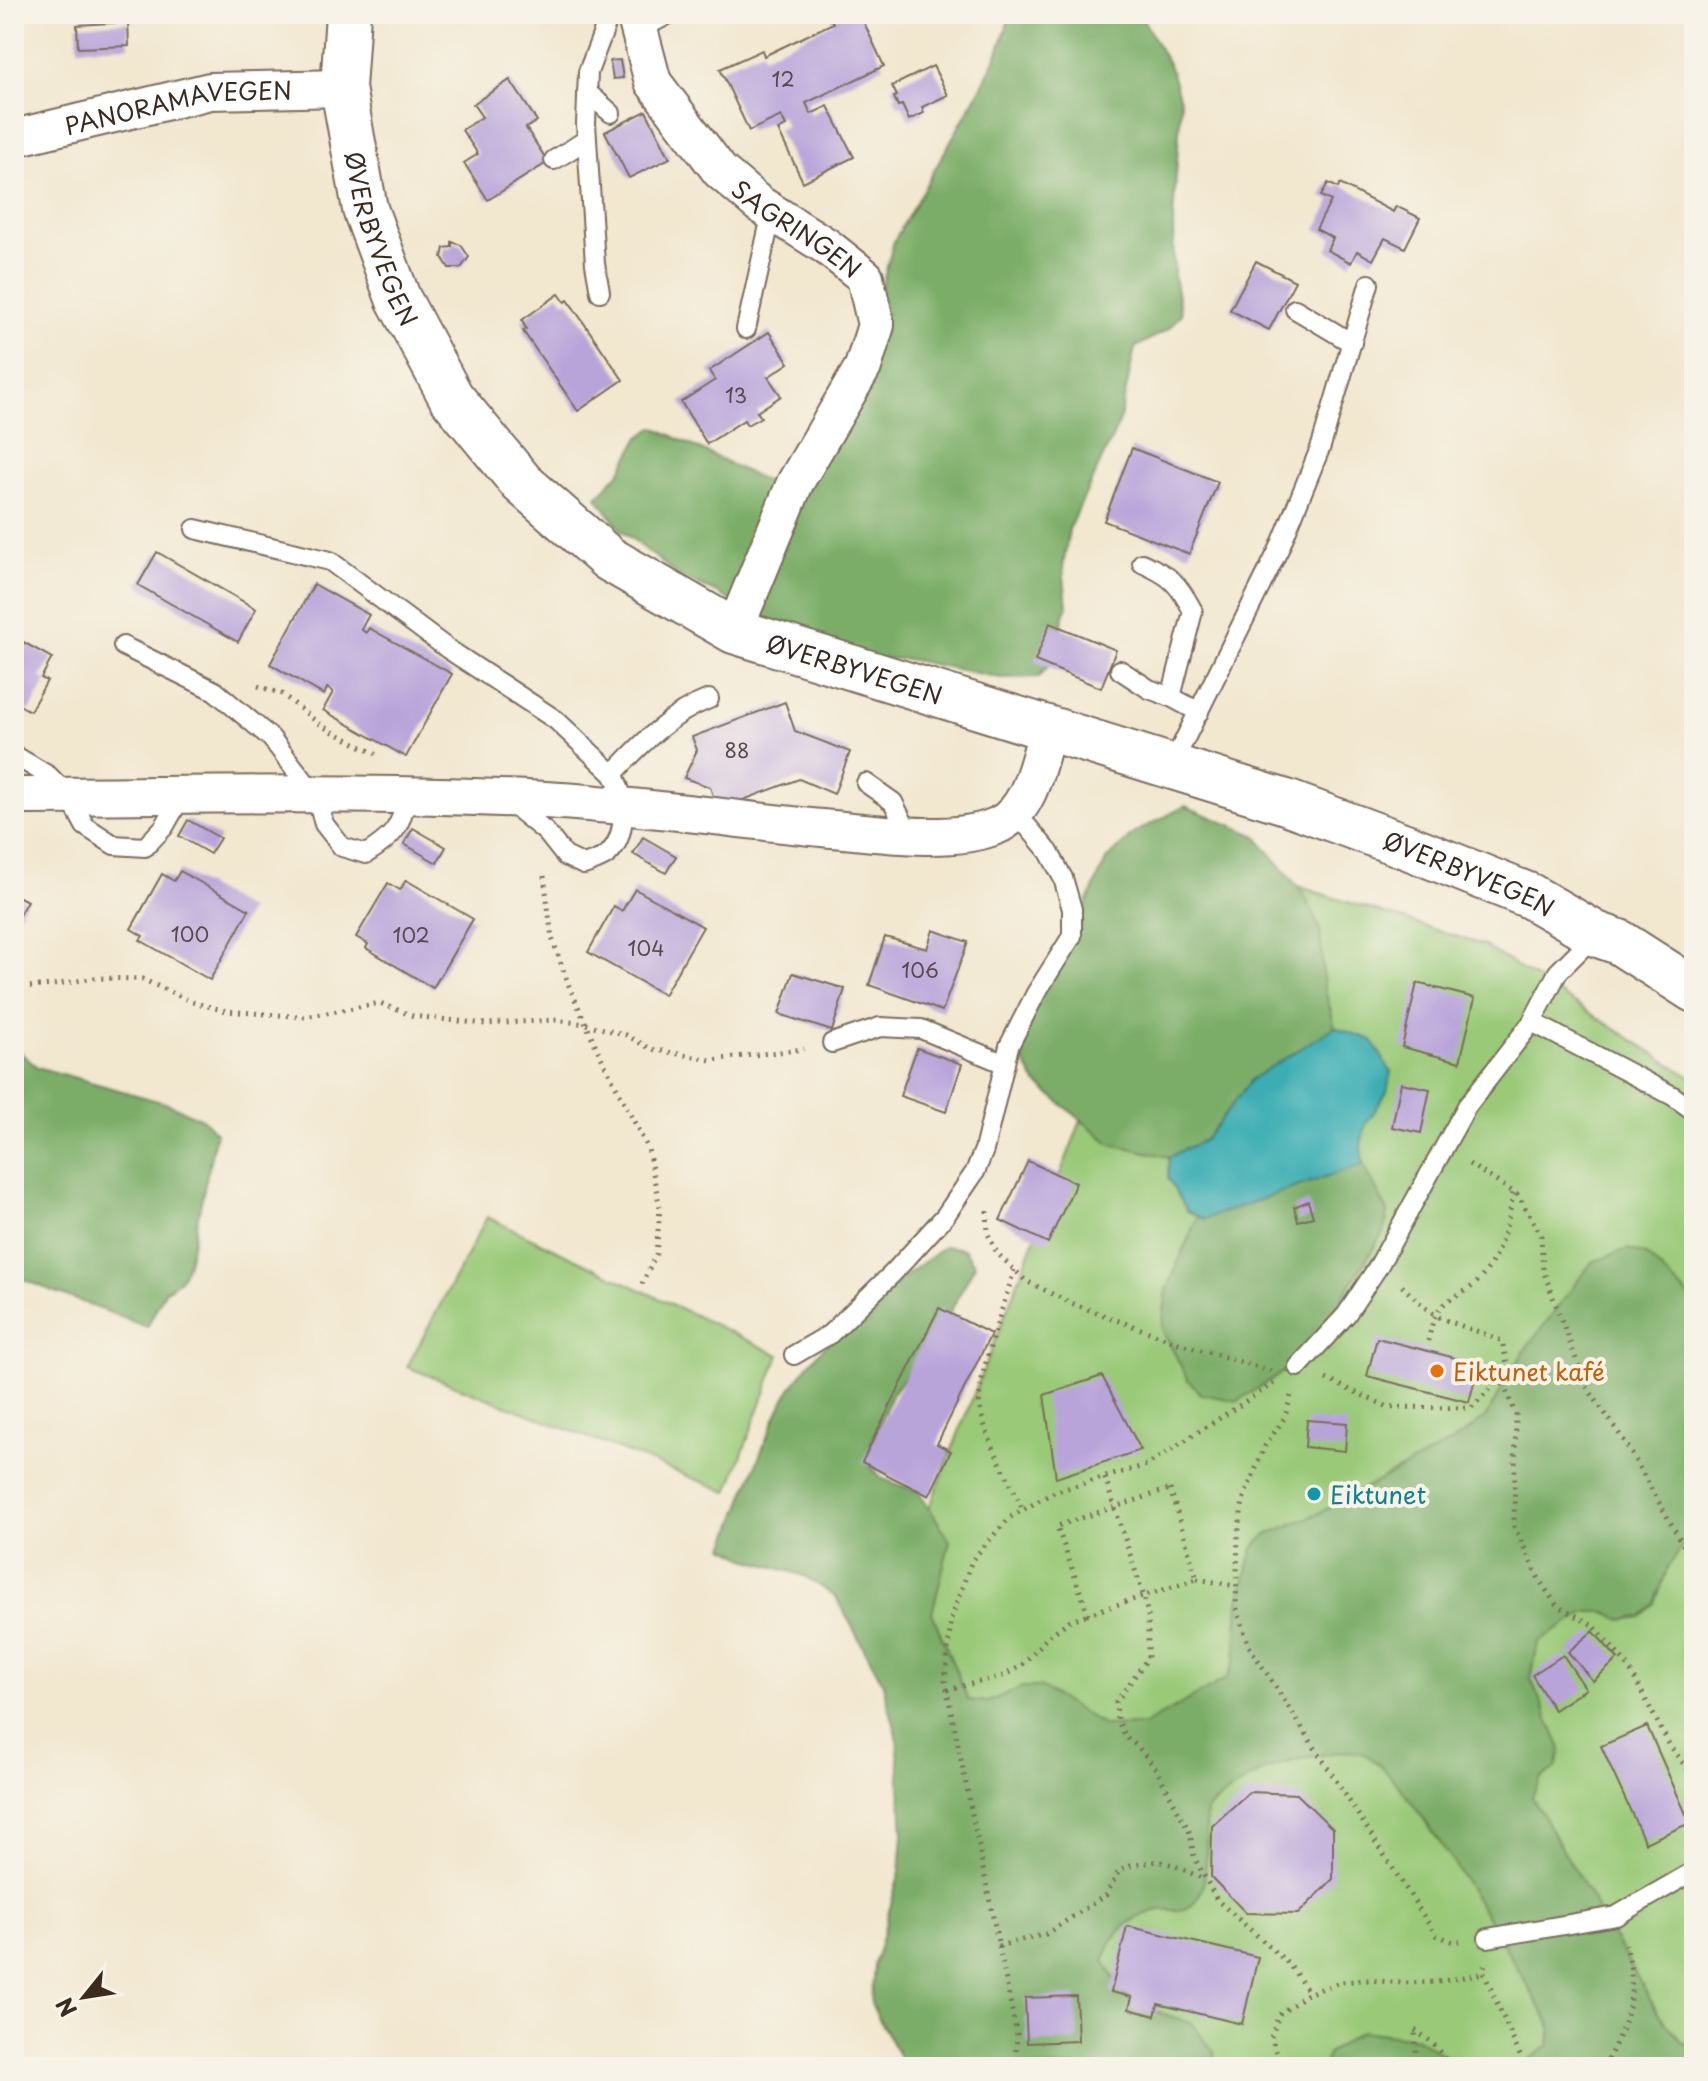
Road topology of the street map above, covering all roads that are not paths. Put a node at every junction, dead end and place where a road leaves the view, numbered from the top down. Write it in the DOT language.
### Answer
graph roads {
  1 [pos="348,14"];
  2 [pos="639,18"];
  3 [pos="343,88"];
  4 [pos="587,92"];
  5 [pos="611,113"];
  6 [pos="14,138"];
  7 [pos="586,140"];
  8 [pos="554,160"];
  9 [pos="772,212"];
  10 [pos="1369,284"];
  11 [pos="600,292"];
  12 [pos="1295,309"];
  13 [pos="746,329"];
  14 [pos="1352,343"];
  15 [pos="195,529"];
  16 [pos="1142,563"];
  17 [pos="734,631"];
  18 [pos="123,646"];
  19 [pos="1120,670"];
  20 [pos="1171,697"];
  21 [pos="709,699"];
  22 [pos="1199,712"];
  23 [pos="1048,728"];
  24 [pos="14,755"];
  25 [pos="1171,767"];
  26 [pos="613,774"];
  27 [pos="866,783"];
  28 [pos="14,796"];
  29 [pos="69,796"];
  30 [pos="316,796"];
  31 [pos="407,796"];
  32 [pos="181,797"];
  33 [pos="506,799"];
  34 [pos="624,808"];
  35 [pos="1012,815"];
  36 [pos="909,834"];
  37 [pos="1596,934"];
  38 [pos="1694,990"];
  39 [pos="1532,1022"];
  40 [pos="832,1043"];
  41 [pos="1005,1064"];
  42 [pos="1694,1111"];
  43 [pos="794,1355"];
  44 [pos="1298,1367"];
  45 [pos="1694,1871"];
  46 [pos="1488,1938"];
  1 -- 3 [label="main road, ØVERBYVEGEN"];
  2 -- 4 [label="lane"];
  2 -- 9 [label="street, SAGRINGEN"];
  3 -- 6 [label="street, PANORAMAVEGEN"];
  3 -- 17 [label="main road, ØVERBYVEGEN"];
  4 -- 5 [label="lane"];
  4 -- 7 [label="lane"];
  7 -- 8 [label="lane"];
  7 -- 11 [label="lane"];
  9 -- 13 [label="lane"];
  9 -- 17 [label="street, SAGRINGEN"];
  10 -- 14 [label="lane"];
  12 -- 14 [label="lane"];
  14 -- 22 [label="lane"];
  15 -- 26 [label="lane"];
  16 -- 20 [label="lane"];
  17 -- 23 [label="main road, ØVERBYVEGEN"];
  18 -- 30 [label="lane"];
  19 -- 20 [label="lane"];
  20 -- 22 [label="lane"];
  21 -- 26 [label="lane"];
  22 -- 25 [label="lane"];
  23 -- 25 [label="main road, ØVERBYVEGEN"];
  23 -- 35 [label="street"];
  24 -- 29 [label="lane"];
  25 -- 37 [label="main road, ØVERBYVEGEN"];
  26 -- 34 [label="lane"];
  27 -- 36 [label="lane"];
  28 -- 29 [label="street"];
  29 -- 32 [label="street"];
  29 -- 32 [label="lane"];
  30 -- 31 [label="street"];
  30 -- 31 [label="lane"];
  30 -- 32 [label="street"];
  31 -- 33 [label="street"];
  33 -- 34 [label="street"];
  33 -- 34 [label="lane"];
  34 -- 36 [label="street"];
  35 -- 36 [label="street"];
  35 -- 41 [label="lane"];
  37 -- 38 [label="main road, ØVERBYVEGEN"];
  37 -- 39 [label="lane"];
  39 -- 42 [label="lane"];
  39 -- 44 [label="lane"];
  40 -- 41 [label="lane"];
  41 -- 43 [label="lane"];
  45 -- 46 [label="lane"];
}
